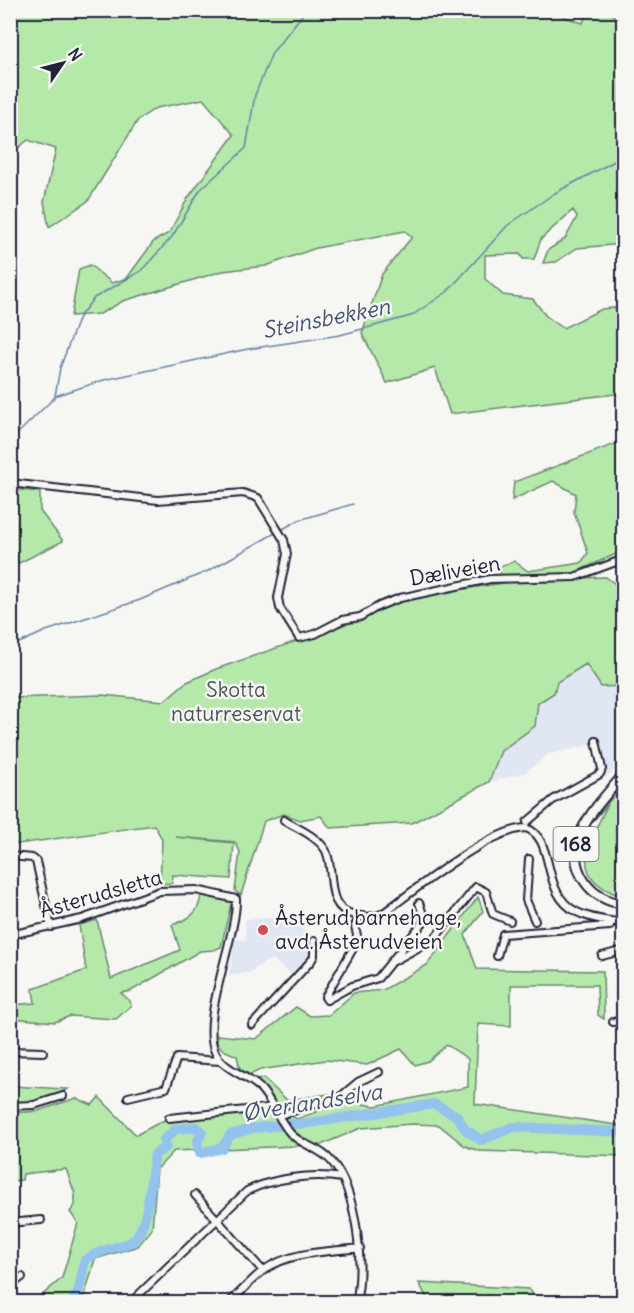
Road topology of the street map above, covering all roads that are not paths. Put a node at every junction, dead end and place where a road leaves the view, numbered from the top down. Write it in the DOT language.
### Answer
graph roads {
  1 [pos="10,483"];
  2 [pos="624,559"];
  3 [pos="596,741"];
  4 [pos="624,774"];
  5 [pos="284,820"];
  6 [pos="527,822"];
  7 [pos="10,856"];
  8 [pos="529,859"];
  9 [pos="419,903"];
  10 [pos="624,904"];
  11 [pos="360,916"];
  12 [pos="510,921"];
  13 [pos="535,921"];
  14 [pos="624,923"];
  15 [pos="610,926"];
  16 [pos="51,927"];
  17 [pos="10,935"];
  18 [pos="314,941"];
  19 [pos="624,950"];
  20 [pos="497,956"];
  21 [pos="602,956"];
  22 [pos="388,965"];
  23 [pos="624,1020"];
  24 [pos="613,1022"];
  25 [pos="252,1025"];
  26 [pos="10,1051"];
  27 [pos="43,1052"];
  28 [pos="220,1061"];
  29 [pos="379,1072"];
  30 [pos="63,1096"];
  31 [pos="128,1097"];
  32 [pos="10,1107"];
  33 [pos="275,1107"];
  34 [pos="280,1115"];
  35 [pos="169,1118"];
  36 [pos="342,1178"];
  37 [pos="195,1195"];
  38 [pos="41,1220"];
  39 [pos="216,1220"];
  40 [pos="10,1222"];
  41 [pos="360,1248"];
  42 [pos="263,1271"];
  43 [pos="22,1277"];
  44 [pos="10,1286"];
  45 [pos="131,1302"];
  46 [pos="230,1302"];
  47 [pos="356,1302"];
  1 -- 2 [label="street, Dæliveien"];
  3 -- 6 [label="street"];
  4 -- 10 [label="main road, 168"];
  5 -- 11 [label="street"];
  7 -- 16 [label="street"];
  8 -- 13 [label="street"];
  9 -- 22 [label="street"];
  11 -- 14 [label="street"];
  11 -- 22 [label="street"];
  12 -- 22 [label="street"];
  15 -- 20 [label="street"];
  16 -- 17 [label="street, Åsterudsletta"];
  16 -- 28 [label="street, Åsterudsletta"];
  18 -- 25 [label="street"];
  19 -- 21 [label="street"];
  23 -- 24 [label="street"];
  26 -- 27 [label="street"];
  28 -- 31 [label="street"];
  28 -- 33 [label="street"];
  29 -- 34 [label="street"];
  30 -- 32 [label="street"];
  33 -- 34 [label="street"];
  33 -- 35 [label="street"];
  34 -- 36 [label="street"];
  36 -- 39 [label="street"];
  36 -- 41 [label="street"];
  37 -- 39 [label="street"];
  38 -- 40 [label="street"];
  39 -- 42 [label="street"];
  39 -- 45 [label="street"];
  41 -- 42 [label="street"];
  41 -- 47 [label="street"];
  42 -- 46 [label="street"];
  43 -- 44 [label="street"];
}
